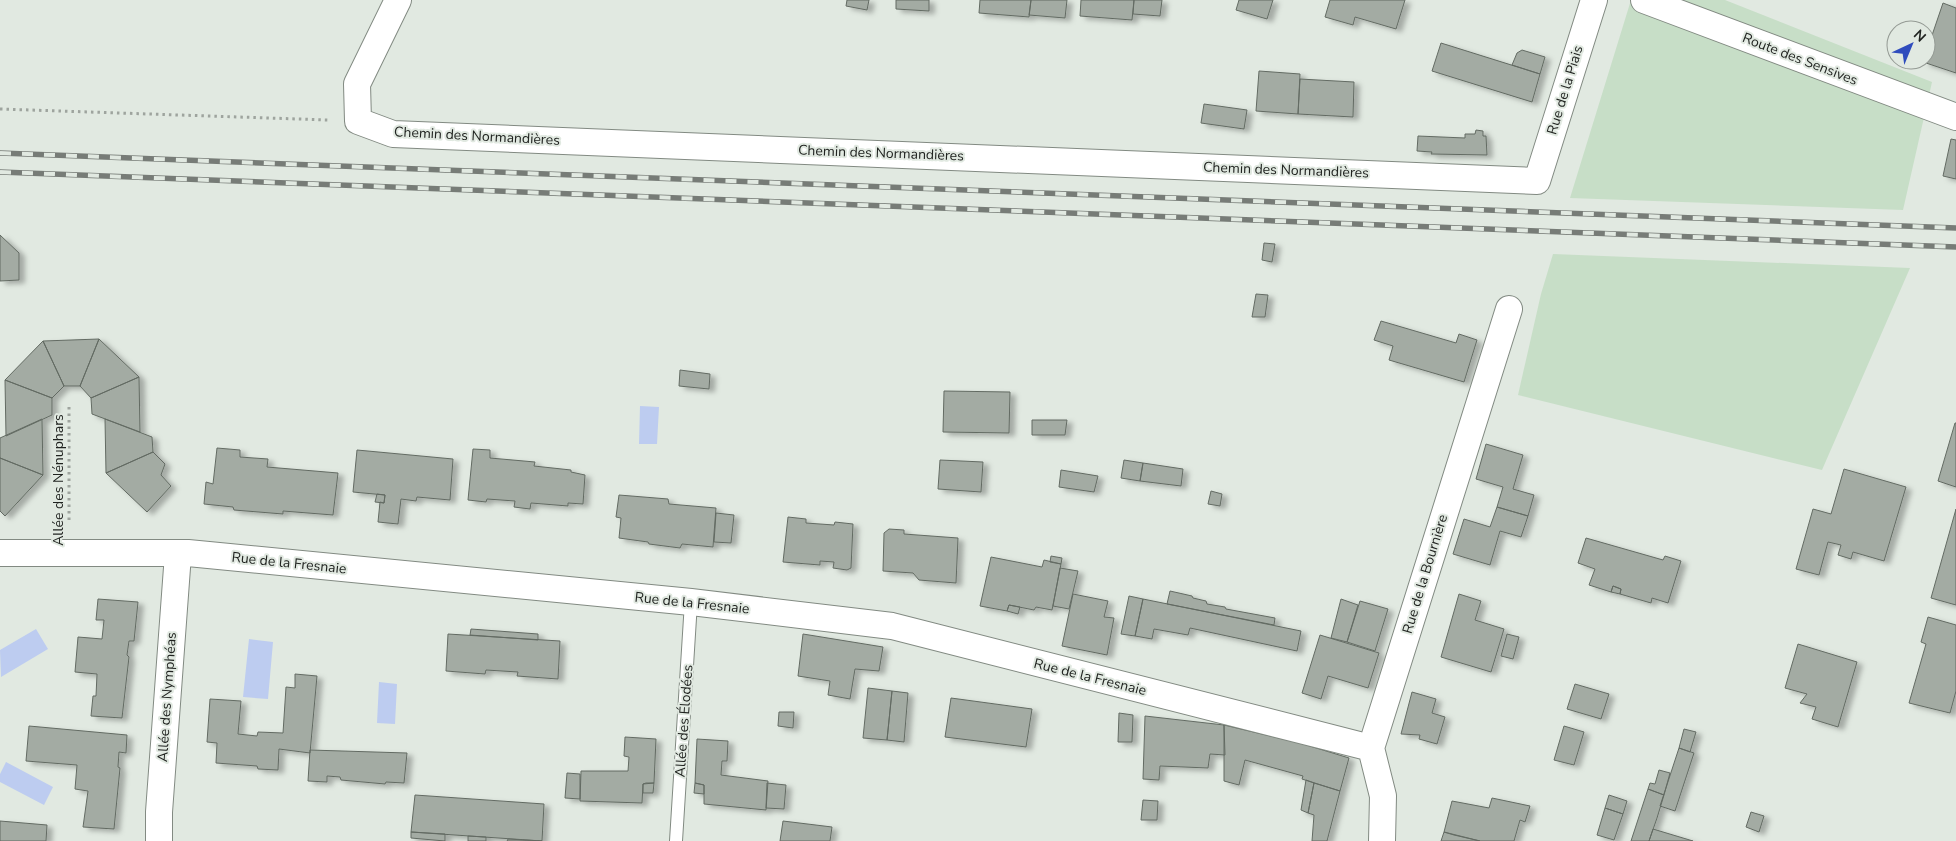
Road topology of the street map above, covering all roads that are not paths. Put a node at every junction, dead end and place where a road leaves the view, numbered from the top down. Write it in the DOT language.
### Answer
graph roads {
  1 [pos="398,0"];
  2 [pos="1594,0"];
  3 [pos="1644,0"];
  4 [pos="1956,117"];
  5 [pos="1537,181"];
  6 [pos="1509,309"];
  7 [pos="0,554"];
  8 [pos="178,554"];
  9 [pos="691,602"];
  10 [pos="1371,748"];
  11 [pos="159,841"];
  12 [pos="676,841"];
  13 [pos="1382,841"];
  1 -- 5 [label="street, Chemin des Normandières"];
  2 -- 5 [label="street, Rue de la Piais"];
  3 -- 4 [label="street, Route des Sensives"];
  6 -- 10 [label="street, Rue de la Bournière"];
  7 -- 8 [label="street, Rue de la Fresnaie"];
  8 -- 9 [label="street, Rue de la Fresnaie"];
  8 -- 11 [label="street, Allée des Nymphéas"];
  9 -- 10 [label="street, Rue de la Fresnaie"];
  9 -- 12 [label="lane, Allée des Élodées"];
  10 -- 13 [label="street"];
}
